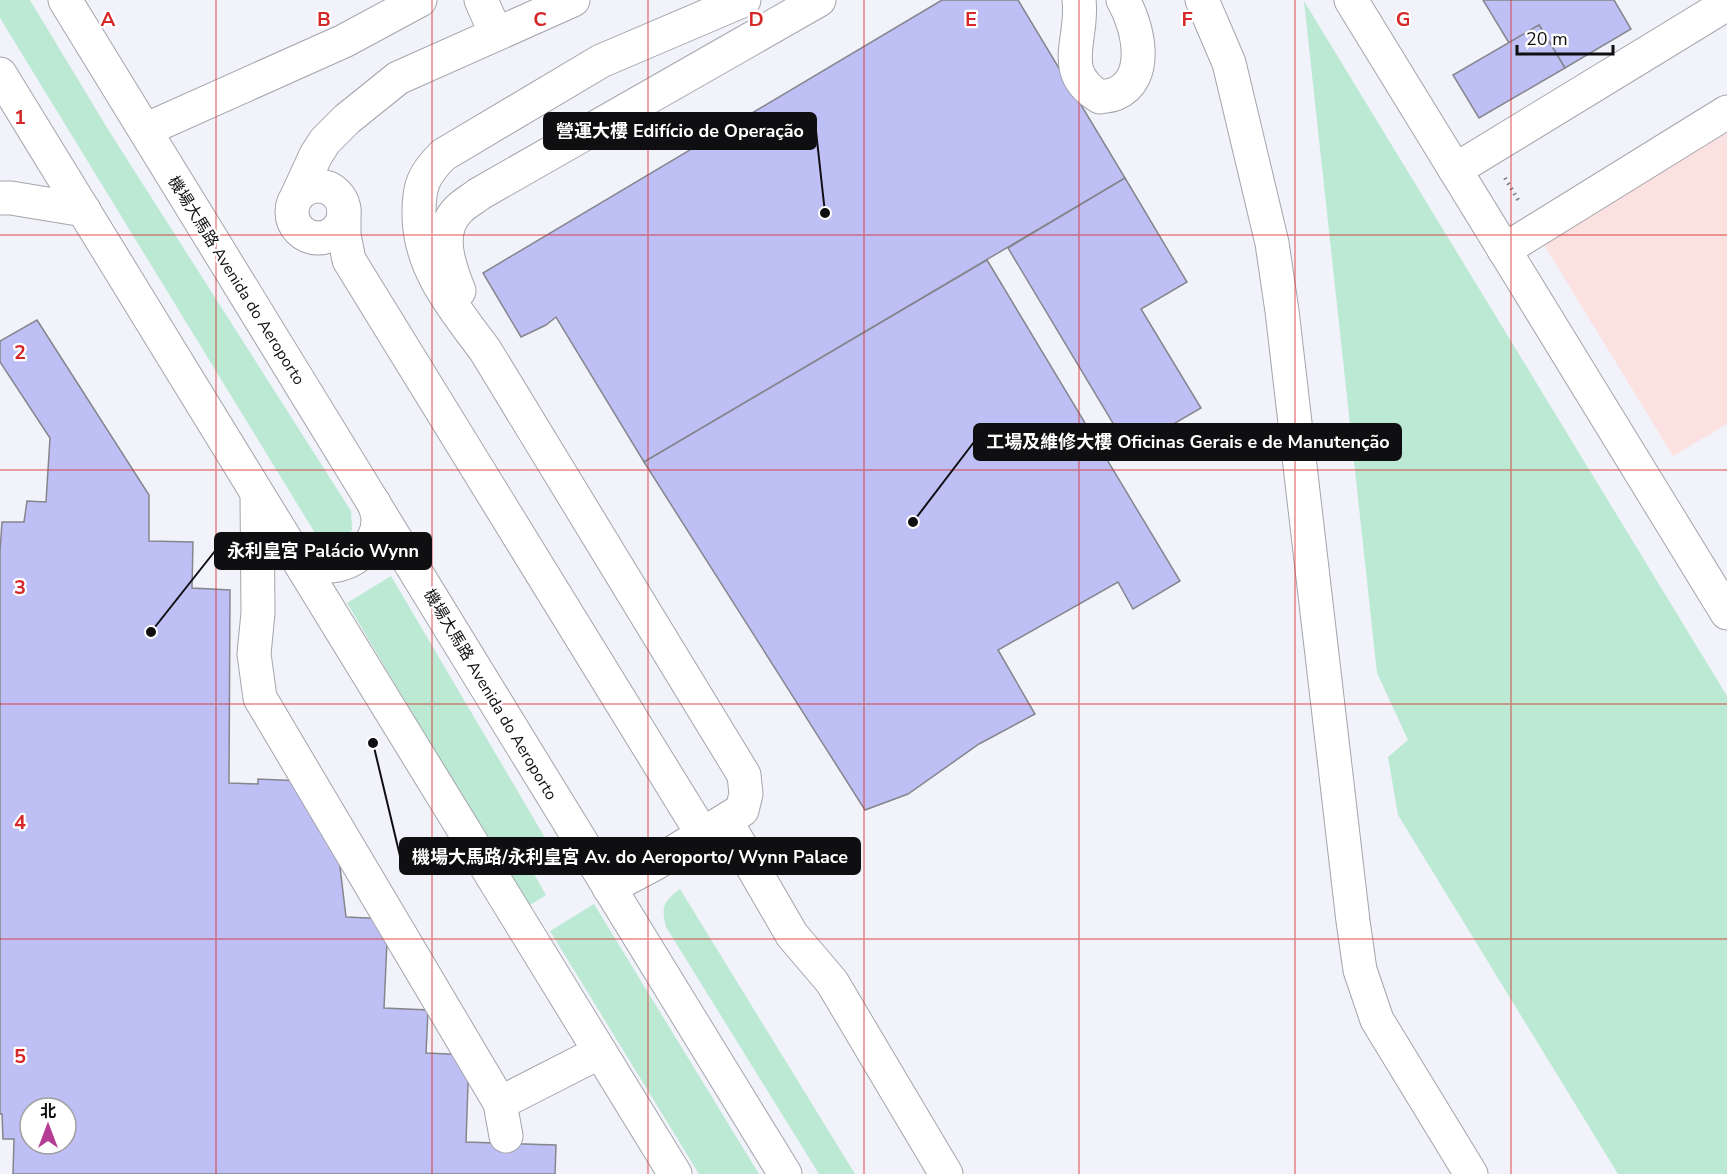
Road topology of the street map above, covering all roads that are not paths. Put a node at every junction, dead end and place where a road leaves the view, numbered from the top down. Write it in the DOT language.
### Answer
graph roads {
  1 [pos="65,0"];
  2 [pos="420,0"];
  3 [pos="481,0"];
  4 [pos="573,0"];
  5 [pos="744,0"];
  6 [pos="819,0"];
  7 [pos="1079,0"];
  8 [pos="1123,0"];
  9 [pos="1202,0"];
  10 [pos="1351,0"];
  11 [pos="1727,4"];
  12 [pos="496,34"];
  13 [pos="0,74"];
  14 [pos="1727,112"];
  15 [pos="346,119"];
  16 [pos="145,130"];
  17 [pos="1455,170"];
  18 [pos="298,194"];
  19 [pos="0,198"];
  20 [pos="340,201"];
  21 [pos="84,210"];
  22 [pos="311,238"];
  23 [pos="1504,249"];
  24 [pos="349,260"];
  25 [pos="485,350"];
  26 [pos="257,494"];
  27 [pos="374,503"];
  28 [pos="293,552"];
  29 [pos="1727,613"];
  30 [pos="715,828"];
  31 [pos="609,888"];
  32 [pos="600,1052"];
  33 [pos="500,1103"];
  34 [pos="506,1136"];
  35 [pos="675,1174"];
  36 [pos="784,1174"];
  37 [pos="946,1174"];
  38 [pos="1471,1174"];
  1 -- 16 [label="main road, 機場大馬路 Avenida do Aeroporto"];
  2 -- 16 [label="main road"];
  3 -- 12 [label="main road"];
  4 -- 12 [label="main road"];
  5 -- 25 [label="main road"];
  6 -- 25 [label="main road"];
  7 -- 8 [label="main road"];
  9 -- 38 [label="main road"];
  10 -- 17 [label="main road"];
  11 -- 17 [label="main road"];
  12 -- 15 [label="main road"];
  13 -- 21 [label="main road"];
  14 -- 23 [label="main road"];
  15 -- 18 [label="main road"];
  15 -- 20 [label="main road"];
  16 -- 27 [label="main road, 機場大馬路 Avenida do Aeroporto"];
  17 -- 23 [label="main road"];
  18 -- 20 [label="main road"];
  18 -- 22 [label="main road"];
  19 -- 21 [label="main road"];
  20 -- 22 [label="main road"];
  20 -- 24 [label="main road"];
  21 -- 26 [label="main road"];
  22 -- 24 [label="main road"];
  23 -- 29 [label="main road"];
  24 -- 30 [label="main road"];
  25 -- 30 [label="main road"];
  26 -- 28 [label="main road"];
  26 -- 33 [label="main road"];
  27 -- 28 [label="main road"];
  27 -- 31 [label="main road, 機場大馬路 Avenida do Aeroporto"];
  28 -- 32 [label="main road"];
  30 -- 31 [label="main road"];
  30 -- 37 [label="main road"];
  31 -- 36 [label="main road, 機場大馬路 Avenida do Aeroporto"];
  32 -- 33 [label="main road"];
  32 -- 35 [label="main road"];
  33 -- 34 [label="main road"];
}
